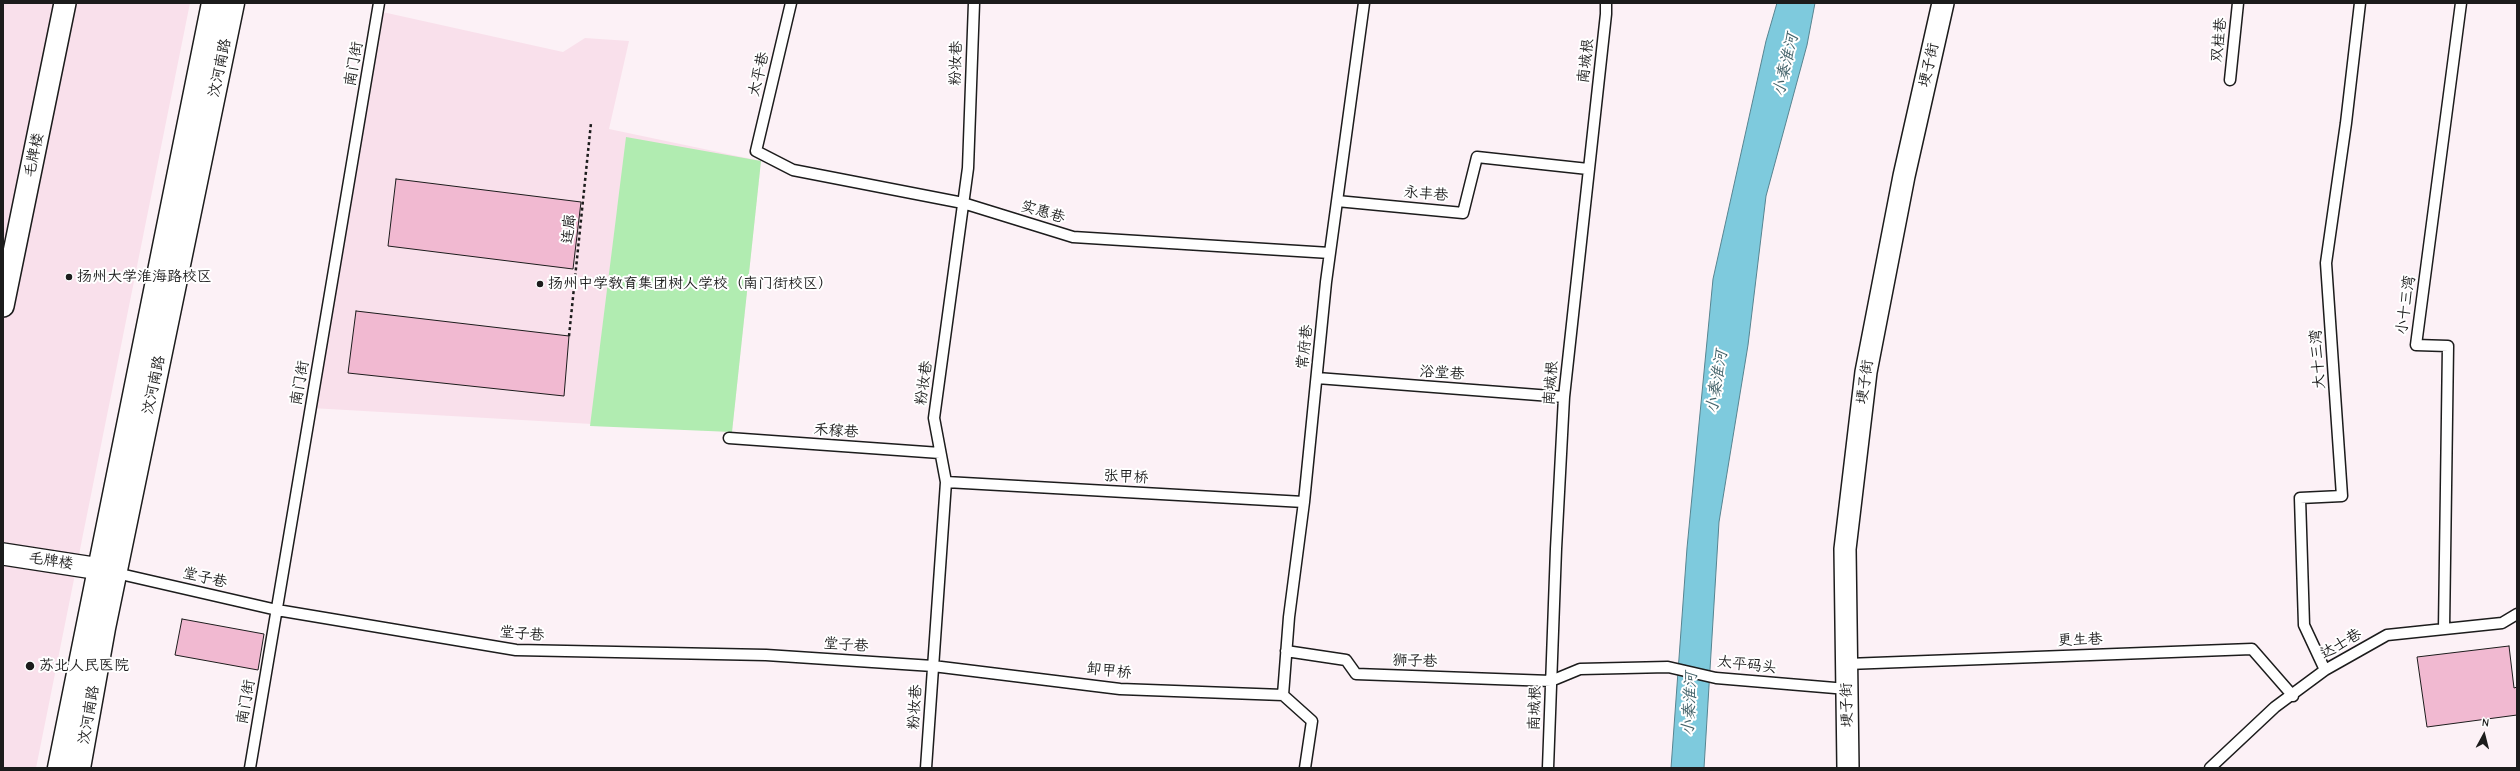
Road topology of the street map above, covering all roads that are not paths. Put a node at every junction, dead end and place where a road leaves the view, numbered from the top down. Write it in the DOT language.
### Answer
graph roads {
  1 [pos="65,3"];
  2 [pos="212,3"];
  3 [pos="233,3"];
  4 [pos="379,3"];
  5 [pos="791,3"];
  6 [pos="974,3"];
  7 [pos="1364,3"];
  8 [pos="1606,3"];
  9 [pos="1943,3"];
  10 [pos="2238,3"];
  11 [pos="2360,3"];
  12 [pos="2462,3"];
  13 [pos="2230,80"];
  14 [pos="756,151"];
  15 [pos="1588,169"];
  16 [pos="1337,201"];
  17 [pos="963,203"];
  18 [pos="1330,254"];
  19 [pos="3,306"];
  20 [pos="1317,378"];
  21 [pos="1564,398"];
  22 [pos="729,438"];
  23 [pos="940,453"];
  24 [pos="946,482"];
  25 [pos="1304,502"];
  26 [pos="3,554"];
  27 [pos="108,571"];
  28 [pos="277,610"];
  29 [pos="2517,614"];
  30 [pos="2444,629"];
  31 [pos="1286,651"];
  32 [pos="1846,664"];
  33 [pos="933,666"];
  34 [pos="2325,670"];
  35 [pos="1551,680"];
  36 [pos="1847,689"];
  37 [pos="1283,695"];
  38 [pos="2293,696"];
  39 [pos="59,768"];
  40 [pos="79,768"];
  41 [pos="250,768"];
  42 [pos="926,768"];
  43 [pos="1305,768"];
  44 [pos="1548,768"];
  45 [pos="1848,768"];
  46 [pos="2210,768"];
  1 -- 19 [label="street, 毛牌楼"];
  2 -- 27 [label="main road, 汶河南路"];
  3 -- 27 [label="main road, 汶河南路"];
  4 -- 28 [label="lane, 南门街"];
  5 -- 14 [label="lane, 太平巷"];
  6 -- 17 [label="lane, 粉妆巷"];
  7 -- 16 [label="lane, 常府巷"];
  8 -- 15 [label="lane, 南城根"];
  9 -- 32 [label="street, 埂子街"];
  10 -- 13 [label="lane, 双桂巷"];
  11 -- 34 [label="lane, 大十三湾"];
  12 -- 30 [label="lane, 小十三湾"];
  14 -- 17 [label="lane, 实惠巷"];
  15 -- 16 [label="lane, 永丰巷"];
  15 -- 21 [label="lane, 南城根"];
  16 -- 18 [label="lane, 常府巷"];
  17 -- 18 [label="lane, 实惠巷"];
  17 -- 23 [label="lane, 粉妆巷"];
  18 -- 20 [label="lane, 常府巷"];
  20 -- 21 [label="lane, 浴堂巷"];
  20 -- 25 [label="lane, 常府巷"];
  21 -- 35 [label="lane, 南城根"];
  22 -- 23 [label="lane, 禾稼巷"];
  23 -- 24 [label="lane, 粉妆巷"];
  24 -- 25 [label="lane, 张甲桥"];
  24 -- 33 [label="lane, 粉妆巷"];
  25 -- 31 [label="lane, 常府巷"];
  26 -- 27 [label="street, 毛牌楼"];
  27 -- 28 [label="lane, 堂子巷"];
  27 -- 39 [label="main road, 汶河南路"];
  27 -- 40 [label="main road, 汶河南路"];
  28 -- 33 [label="lane, 堂子巷"];
  28 -- 41 [label="lane, 南门街"];
  29 -- 30 [label="lane, 达士巷"];
  30 -- 34 [label="lane, 达士巷"];
  31 -- 35 [label="lane, 狮子巷"];
  31 -- 37 [label="lane, 常府巷"];
  32 -- 36 [label="street, 埂子街"];
  32 -- 38 [label="lane, 更生巷"];
  33 -- 37 [label="lane, 卸甲桥"];
  33 -- 42 [label="lane, 粉妆巷"];
  34 -- 38 [label="lane, 达士巷"];
  35 -- 36 [label="lane, 太平码头"];
  35 -- 44 [label="lane, 南城根"];
  36 -- 45 [label="street, 埂子街"];
  37 -- 43 [label="lane"];
  38 -- 46 [label="lane, 达士巷"];
}
